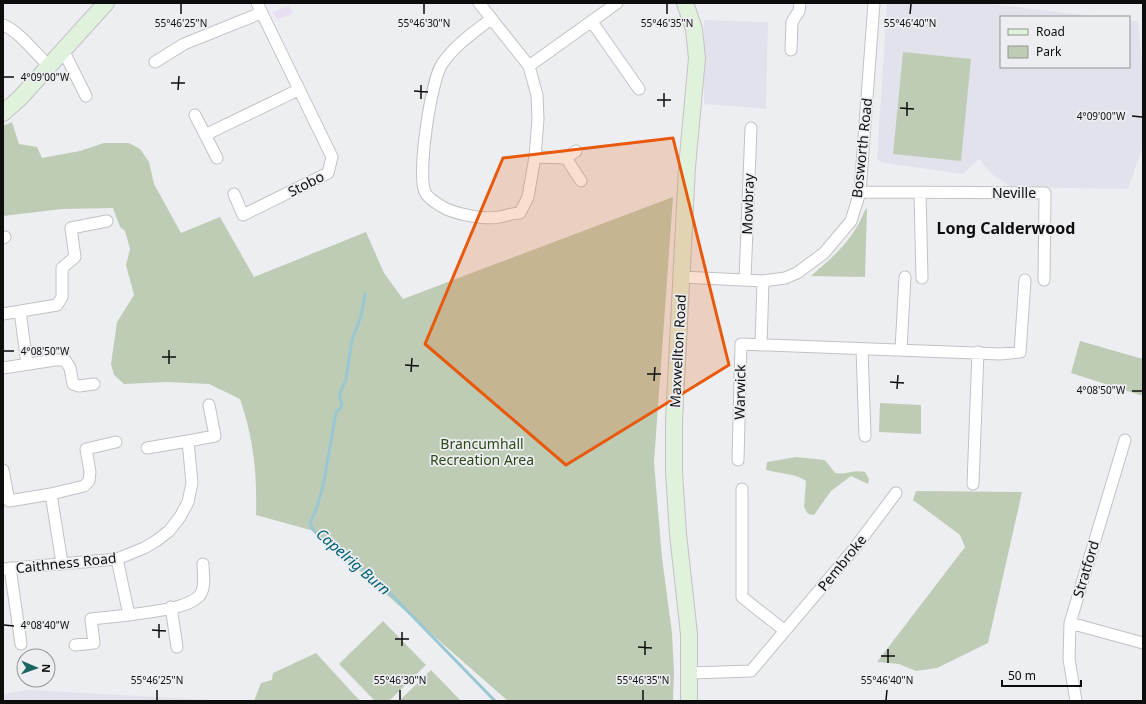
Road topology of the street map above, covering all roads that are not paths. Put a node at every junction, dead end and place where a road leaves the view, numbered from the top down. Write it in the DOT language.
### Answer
graph roads {
  1 [pos="106,3"];
  2 [pos="479,3"];
  3 [pos="617,3"];
  4 [pos="685,3"];
  5 [pos="800,3"];
  6 [pos="874,3"];
  7 [pos="259,8"];
  8 [pos="491,19"];
  9 [pos="592,22"];
  10 [pos="3,25"];
  11 [pos="63,50"];
  12 [pos="791,50"];
  13 [pos="155,62"];
  14 [pos="48,65"];
  15 [pos="528,66"];
  16 [pos="638,89"];
  17 [pos="298,90"];
  18 [pos="86,96"];
  19 [pos="3,113"];
  20 [pos="195,115"];
  21 [pos="751,128"];
  22 [pos="205,135"];
  23 [pos="576,151"];
  24 [pos="535,157"];
  25 [pos="217,158"];
  26 [pos="566,158"];
  27 [pos="581,181"];
  28 [pos="860,192"];
  29 [pos="920,193"];
  30 [pos="234,194"];
  31 [pos="107,221"];
  32 [pos="682,277"];
  33 [pos="905,277"];
  34 [pos="922,278"];
  35 [pos="745,280"];
  36 [pos="1025,280"];
  37 [pos="1044,280"];
  38 [pos="763,281"];
  39 [pos="20,312"];
  40 [pos="3,314"];
  41 [pos="760,344"];
  42 [pos="862,349"];
  43 [pos="901,349"];
  44 [pos="978,352"];
  45 [pos="26,364"];
  46 [pos="3,368"];
  47 [pos="94,384"];
  48 [pos="209,405"];
  49 [pos="865,436"];
  50 [pos="1125,440"];
  51 [pos="188,441"];
  52 [pos="116,442"];
  53 [pos="147,448"];
  54 [pos="738,460"];
  55 [pos="3,470"];
  56 [pos="973,484"];
  57 [pos="742,489"];
  58 [pos="896,493"];
  59 [pos="51,494"];
  60 [pos="117,559"];
  61 [pos="62,563"];
  62 [pos="202,564"];
  63 [pos="7,569"];
  64 [pos="8,598"];
  65 [pos="171,607"];
  66 [pos="129,615"];
  67 [pos="1070,623"];
  68 [pos="785,631"];
  69 [pos="1143,643"];
  70 [pos="21,644"];
  71 [pos="75,645"];
  72 [pos="177,647"];
  73 [pos="690,674"];
  74 [pos="689,701"];
  75 [pos="1076,701"];
  1 -- 11 [label="street"];
  2 -- 8 [label="street"];
  3 -- 9 [label="street"];
  4 -- 32 [label="street, Maxwellton Road"];
  5 -- 12 [label="street"];
  6 -- 28 [label="street, Bosworth Road"];
  7 -- 13 [label="street, Stobo"];
  7 -- 17 [label="street, Stobo"];
  8 -- 15 [label="street"];
  8 -- 24 [label="street"];
  9 -- 15 [label="street"];
  9 -- 16 [label="street"];
  10 -- 14 [label="street"];
  11 -- 14 [label="street"];
  11 -- 18 [label="street"];
  14 -- 19 [label="street"];
  15 -- 24 [label="street"];
  17 -- 22 [label="street"];
  17 -- 30 [label="street, Stobo"];
  20 -- 22 [label="street"];
  21 -- 35 [label="street, Mowbray"];
  22 -- 25 [label="street"];
  23 -- 26 [label="street"];
  24 -- 26 [label="street"];
  26 -- 27 [label="street"];
  28 -- 29 [label="street, Neville"];
  28 -- 38 [label="street, Bosworth Road"];
  29 -- 34 [label="street"];
  29 -- 37 [label="street, Neville"];
  31 -- 39 [label="street"];
  32 -- 35 [label="street, Bosworth Road"];
  32 -- 73 [label="street, Maxwellton Road"];
  33 -- 43 [label="street"];
  35 -- 38 [label="street, Bosworth Road"];
  36 -- 44 [label="street, Warwick"];
  38 -- 41 [label="street"];
  39 -- 40 [label="street"];
  39 -- 45 [label="street"];
  41 -- 42 [label="street, Warwick"];
  41 -- 54 [label="street, Warwick"];
  42 -- 43 [label="street, Warwick"];
  42 -- 49 [label="street"];
  43 -- 44 [label="street, Warwick"];
  44 -- 56 [label="street"];
  45 -- 46 [label="street"];
  45 -- 47 [label="street"];
  48 -- 51 [label="street"];
  50 -- 67 [label="street, Stratford"];
  51 -- 53 [label="street"];
  51 -- 60 [label="street, Caithness Road"];
  52 -- 59 [label="street"];
  55 -- 59 [label="street"];
  57 -- 68 [label="street"];
  58 -- 68 [label="street, Pembroke"];
  59 -- 61 [label="street"];
  60 -- 61 [label="street, Caithness Road"];
  60 -- 66 [label="street"];
  61 -- 63 [label="street, Caithness Road"];
  62 -- 65 [label="street"];
  63 -- 64 [label="street"];
  64 -- 70 [label="street"];
  65 -- 66 [label="street"];
  65 -- 72 [label="street"];
  66 -- 71 [label="street"];
  67 -- 69 [label="street"];
  67 -- 75 [label="street, Stratford"];
  68 -- 73 [label="street, Pembroke"];
  73 -- 74 [label="street, Maxwellton Road"];
}
